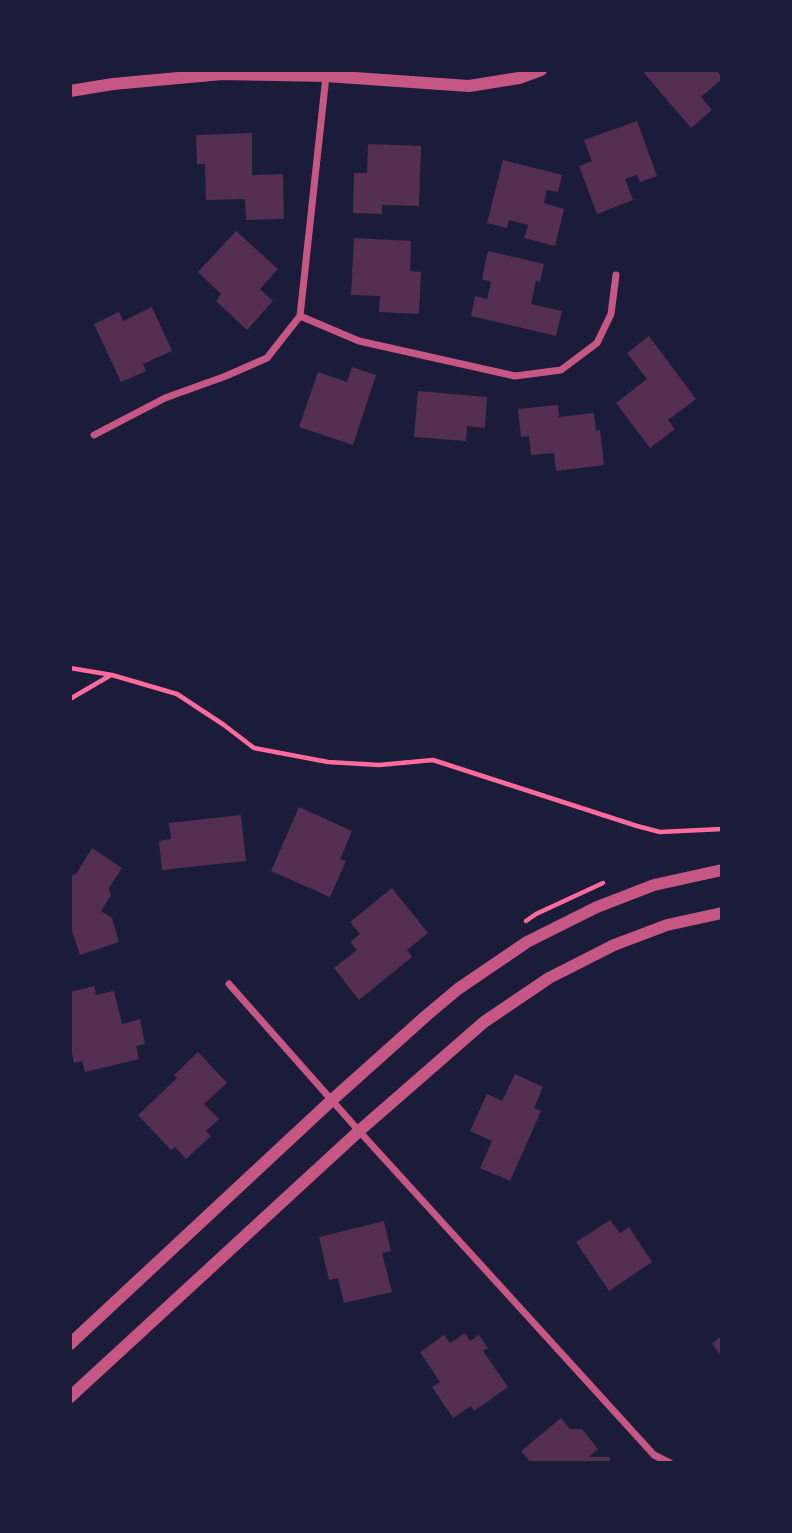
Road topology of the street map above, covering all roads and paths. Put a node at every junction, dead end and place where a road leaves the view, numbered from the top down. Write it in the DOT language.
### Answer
graph roads {
  1 [pos="541,70"];
  2 [pos="326,76"];
  3 [pos="70,92"];
  4 [pos="616,275"];
  5 [pos="300,316"];
  6 [pos="94,435"];
  7 [pos="70,668"];
  8 [pos="112,674"];
  9 [pos="70,699"];
  10 [pos="722,829"];
  11 [pos="722,870"];
  12 [pos="722,913"];
  13 [pos="229,984"];
  14 [pos="332,1100"];
  15 [pos="359,1131"];
  16 [pos="70,1344"];
  17 [pos="70,1397"];
  18 [pos="670,1463"];
  1 -- 2 [label="street"];
  2 -- 3 [label="street"];
  2 -- 5 [label="street"];
  4 -- 5 [label="street"];
  5 -- 6 [label="street"];
  7 -- 8 [label="path"];
  8 -- 9 [label="path"];
  8 -- 10 [label="path"];
  11 -- 14 [label="street"];
  12 -- 15 [label="street"];
  13 -- 14 [label="street"];
  14 -- 15 [label="street"];
  14 -- 16 [label="street"];
  15 -- 17 [label="street"];
  15 -- 18 [label="street"];
}
